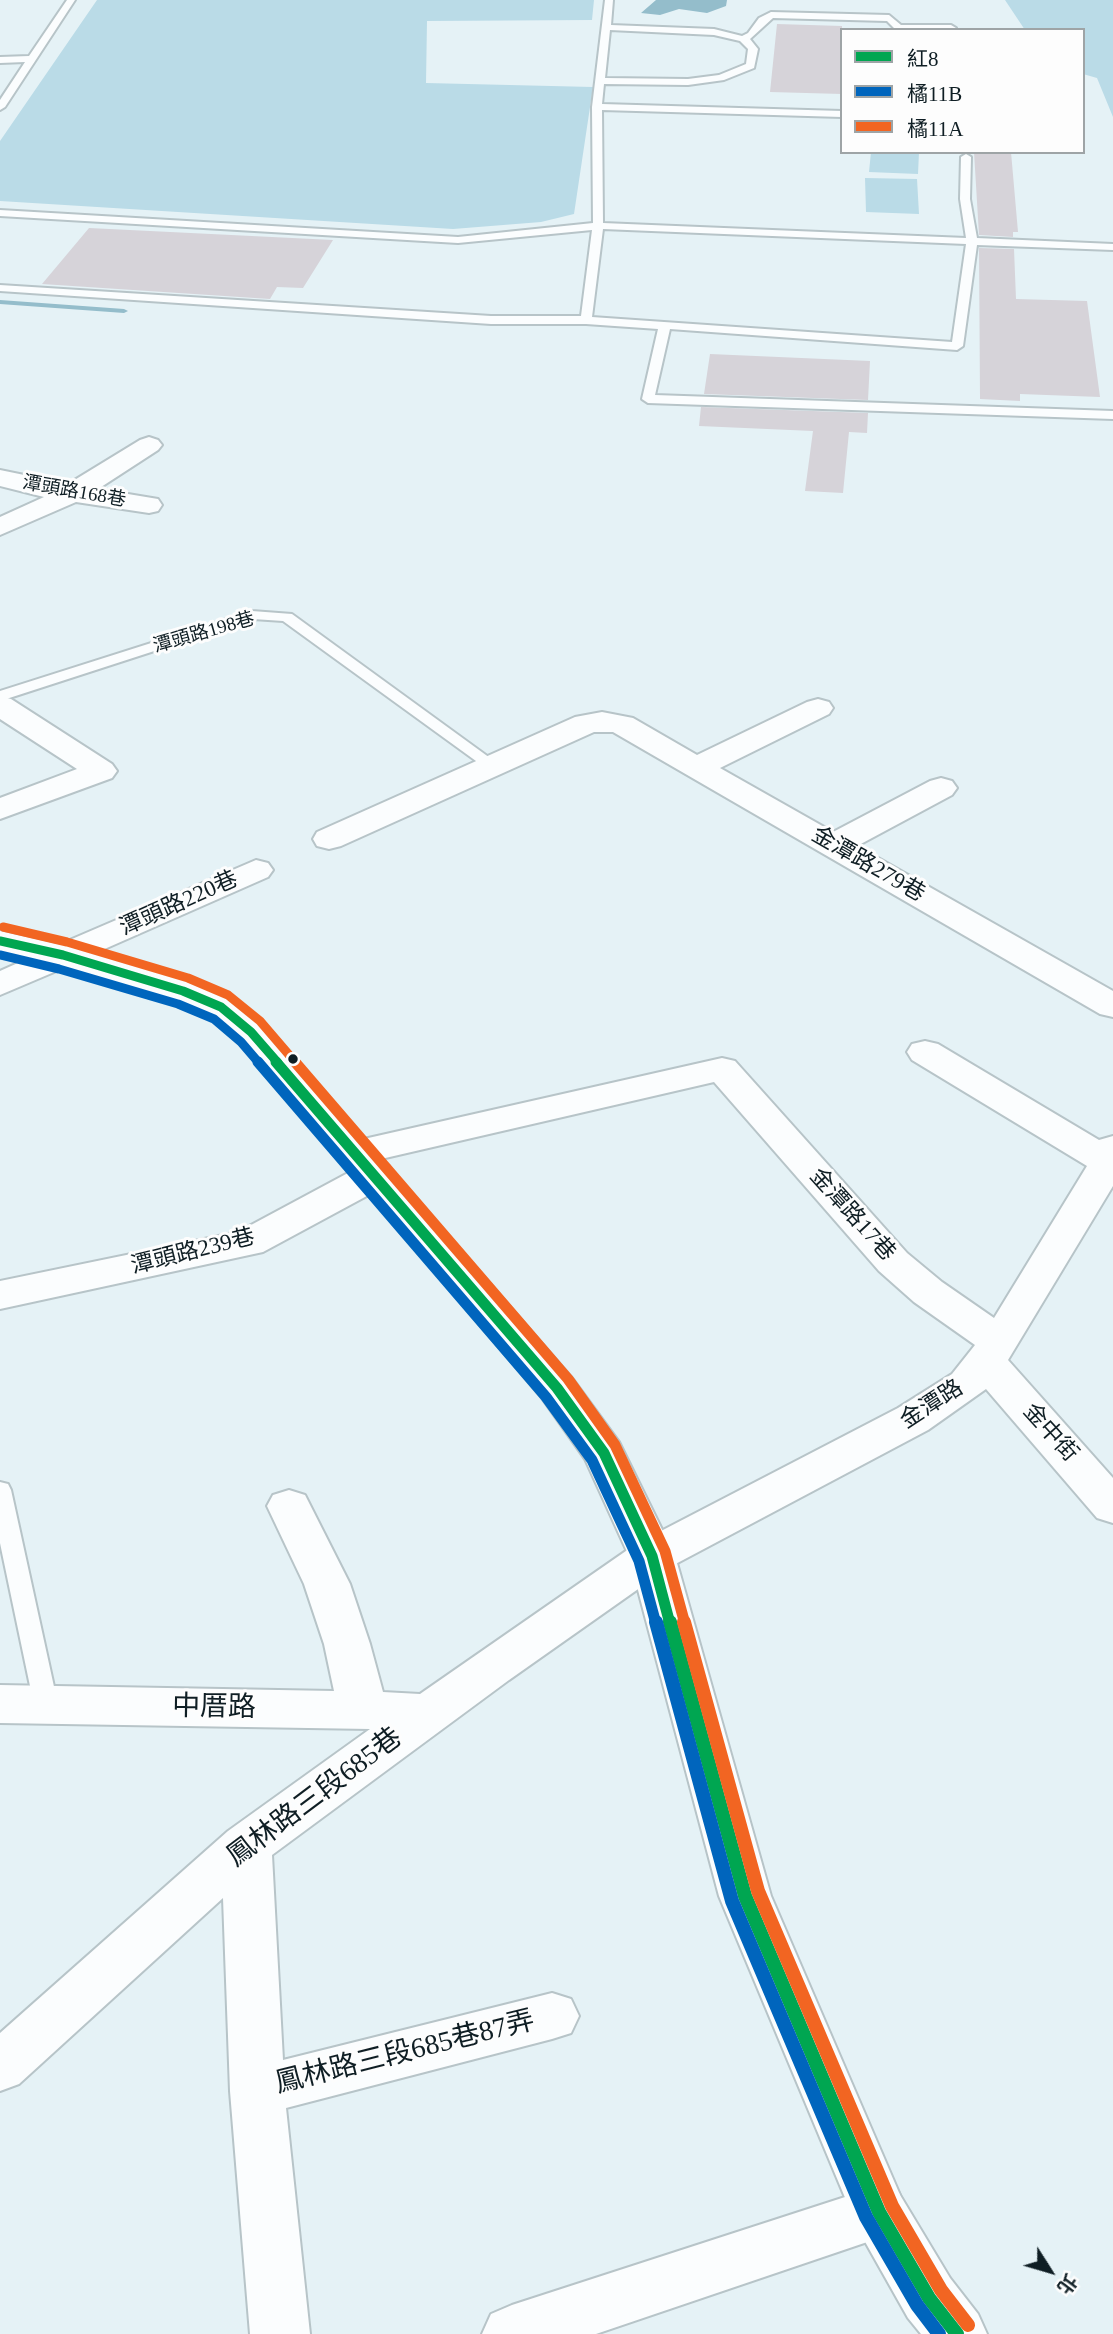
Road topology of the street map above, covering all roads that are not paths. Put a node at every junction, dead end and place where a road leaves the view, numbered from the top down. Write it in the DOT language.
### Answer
graph roads {
  1 [pos="71,0"];
  2 [pos="609,0"];
  3 [pos="605,27"];
  4 [pos="900,28"];
  5 [pos="743,39"];
  6 [pos="32,59"];
  7 [pos="0,60"];
  8 [pos="599,81"];
  9 [pos="0,107"];
  10 [pos="597,107"];
  11 [pos="840,114"];
  12 [pos="966,157"];
  13 [pos="0,213"];
  14 [pos="598,226"];
  15 [pos="972,241"];
  16 [pos="1113,247"];
  17 [pos="0,288"];
  18 [pos="586,320"];
  19 [pos="665,326"];
  20 [pos="1113,415"];
  21 [pos="149,445"];
  22 [pos="0,478"];
  23 [pos="73,493"];
  24 [pos="149,505"];
  25 [pos="0,527"];
  26 [pos="0,696"];
  27 [pos="0,705"];
  28 [pos="818,708"];
  29 [pos="493,766"];
  30 [pos="698,766"];
  31 [pos="942,788"];
  32 [pos="0,809"];
  33 [pos="329,839"];
  34 [pos="833,845"];
  35 [pos="256,870"];
  36 [pos="0,941"];
  37 [pos="63,955"];
  38 [pos="0,984"];
  39 [pos="1113,1006"];
  40 [pos="925,1052"];
  41 [pos="722,1069"];
  42 [pos="1110,1155"];
  43 [pos="365,1164"];
  44 [pos="0,1295"];
  45 [pos="992,1351"];
  46 [pos="0,1490"];
  47 [pos="289,1506"];
  48 [pos="1113,1507"];
  49 [pos="652,1556"];
  50 [pos="23,1705"];
  51 [pos="363,1710"];
  52 [pos="428,1713"];
  53 [pos="246,1846"];
  54 [pos="552,2016"];
  55 [pos="0,2067"];
  56 [pos="257,2091"];
  57 [pos="879,2212"];
  58 [pos="280,2334"];
  59 [pos="512,2334"];
  60 [pos="957,2334"];
  1 -- 6 [label="lane"];
  2 -- 3 [label="lane"];
  3 -- 5 [label="lane"];
  3 -- 8 [label="lane"];
  4 -- 5 [label="lane"];
  5 -- 8 [label="lane"];
  6 -- 7 [label="lane"];
  6 -- 9 [label="lane"];
  8 -- 10 [label="lane"];
  10 -- 11 [label="lane"];
  10 -- 14 [label="lane"];
  12 -- 15 [label="lane"];
  13 -- 14 [label="lane"];
  14 -- 15 [label="lane"];
  14 -- 18 [label="lane"];
  15 -- 16 [label="lane"];
  15 -- 19 [label="lane"];
  17 -- 18 [label="lane"];
  18 -- 19 [label="lane"];
  19 -- 20 [label="lane"];
  21 -- 23 [label="street"];
  22 -- 23 [label="street, 潭頭路168巷"];
  23 -- 24 [label="street, 潭頭路168巷"];
  23 -- 25 [label="street"];
  26 -- 29 [label="lane, 潭頭路198巷"];
  27 -- 32 [label="street"];
  28 -- 30 [label="street"];
  29 -- 30 [label="street, 金潭路279巷"];
  29 -- 33 [label="street"];
  30 -- 34 [label="street, 金潭路279巷"];
  31 -- 34 [label="street"];
  34 -- 39 [label="street, 金潭路279巷"];
  35 -- 37 [label="street, 潭頭路220巷"];
  36 -- 37 [label="street"];
  37 -- 38 [label="street, 潭頭路220巷"];
  37 -- 43 [label="street"];
  40 -- 42 [label="street"];
  41 -- 43 [label="street, 潭頭路239巷"];
  41 -- 45 [label="street, 金潭路17巷"];
  42 -- 45 [label="street, 金潭路"];
  43 -- 44 [label="street, 潭頭路239巷"];
  43 -- 49 [label="street"];
  45 -- 48 [label="street, 金中街"];
  45 -- 49 [label="street, 金潭路"];
  46 -- 50 [label="lane"];
  47 -- 51 [label="street"];
  49 -- 52 [label="street, 鳳林路三段685巷"];
  49 -- 57 [label="street"];
  50 -- 51 [label="street, 中厝路"];
  51 -- 52 [label="street, 中厝路"];
  52 -- 53 [label="street, 鳳林路三段685巷"];
  53 -- 55 [label="street, 鳳林路三段685巷"];
  53 -- 56 [label="street, 鳳林路三段685巷87弄"];
  54 -- 56 [label="street, 鳳林路三段685巷87弄"];
  56 -- 58 [label="street, 鳳林路三段685巷87弄"];
  57 -- 59 [label="street"];
  57 -- 60 [label="street"];
}
